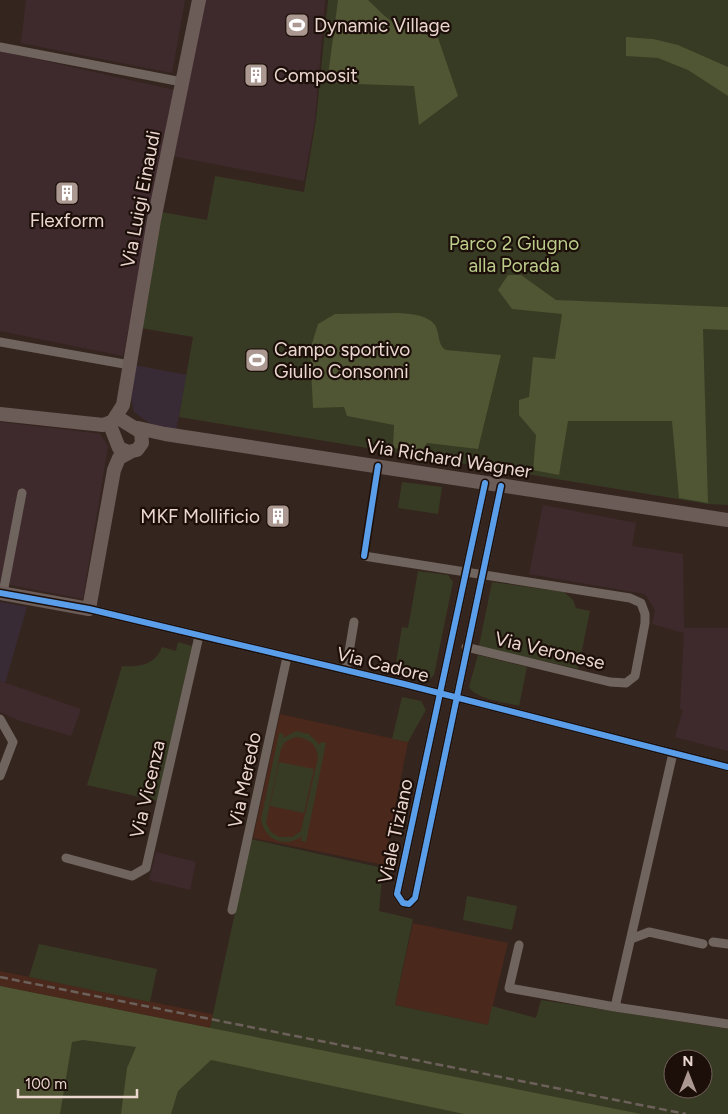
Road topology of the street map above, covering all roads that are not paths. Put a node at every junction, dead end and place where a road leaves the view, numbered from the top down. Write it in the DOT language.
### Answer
graph roads {
  1 [pos="199,0"];
  2 [pos="0,47"];
  3 [pos="182,82"];
  4 [pos="0,342"];
  5 [pos="130,365"];
  6 [pos="123,405"];
  7 [pos="0,414"];
  8 [pos="112,421"];
  9 [pos="136,428"];
  10 [pos="165,434"];
  11 [pos="135,450"];
  12 [pos="485,483"];
  13 [pos="501,486"];
  14 [pos="22,493"];
  15 [pos="728,520"];
  16 [pos="364,556"];
  17 [pos="467,571"];
  18 [pos="482,574"];
  19 [pos="2,593"];
  20 [pos="89,609"];
  21 [pos="354,622"];
  22 [pos="198,636"];
  23 [pos="466,647"];
  24 [pos="287,657"];
  25 [pos="346,670"];
  26 [pos="440,694"];
  27 [pos="456,698"];
  28 [pos="1,719"];
  29 [pos="673,753"];
  30 [pos="728,767"];
  31 [pos="0,776"];
  32 [pos="66,858"];
  33 [pos="232,910"];
  34 [pos="631,939"];
  35 [pos="714,942"];
  36 [pos="702,944"];
  37 [pos="728,944"];
  38 [pos="519,945"];
  39 [pos="616,1007"];
  40 [pos="728,1024"];
  1 -- 3 [label="street, Via Luigi Einaudi"];
  2 -- 3 [label="street"];
  3 -- 5 [label="street, Via Luigi Einaudi"];
  4 -- 5 [label="street"];
  5 -- 6 [label="street, Via Luigi Einaudi"];
  6 -- 8 [label="street, Via Luigi Einaudi"];
  6 -- 9 [label="street"];
  7 -- 8 [label="street"];
  8 -- 9 [label="street, Via Richard Wagner"];
  8 -- 11 [label="street"];
  9 -- 10 [label="street, Via Richard Wagner"];
  9 -- 11 [label="street"];
  10 -- 11 [label="street"];
  10 -- 12 [label="street, Via Richard Wagner"];
  11 -- 20 [label="street"];
  12 -- 13 [label="street, Via Richard Wagner"];
  12 -- 17 [label="street, Viale Tiziano"];
  13 -- 15 [label="street, Via Richard Wagner"];
  13 -- 18 [label="street, Viale Tiziano"];
  14 -- 19 [label="street"];
  16 -- 17 [label="street"];
  17 -- 18 [label="street"];
  17 -- 26 [label="street, Viale Tiziano"];
  18 -- 23 [label="street, Viale Tiziano"];
  18 -- 23 [label="street, Via Veronese"];
  19 -- 20 [label="street"];
  20 -- 22 [label="street, Via Cadore"];
  21 -- 25 [label="street"];
  22 -- 24 [label="street, Via Cadore"];
  22 -- 32 [label="street, Via Vicenza"];
  23 -- 27 [label="street, Viale Tiziano"];
  24 -- 25 [label="street, Via Cadore"];
  24 -- 33 [label="street, Via Meredo"];
  25 -- 26 [label="street, Via Cadore"];
  26 -- 27 [label="street, Via Cadore"];
  26 -- 27 [label="street, Viale Tiziano"];
  27 -- 29 [label="street, Via Cadore"];
  28 -- 31 [label="street"];
  29 -- 30 [label="street, Via Cadore"];
  29 -- 34 [label="street"];
  34 -- 36 [label="street"];
  34 -- 39 [label="street"];
  35 -- 37 [label="street"];
  38 -- 39 [label="street"];
  39 -- 40 [label="street"];
}
